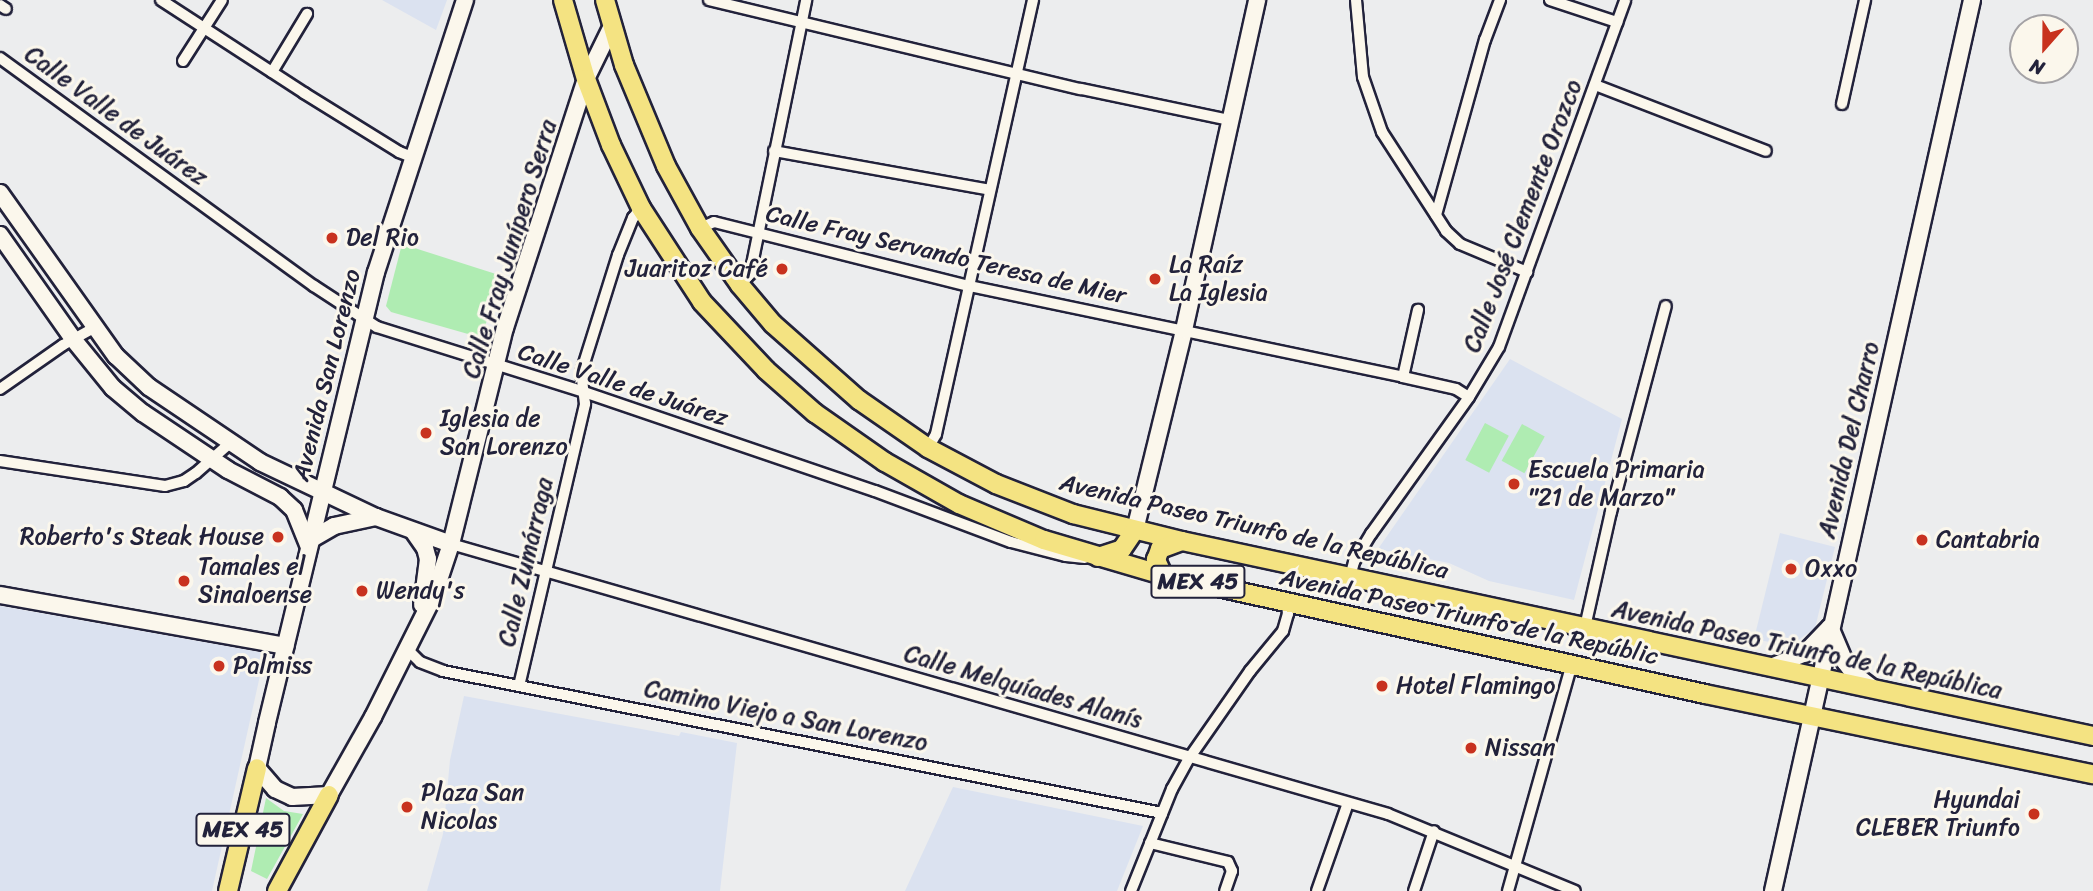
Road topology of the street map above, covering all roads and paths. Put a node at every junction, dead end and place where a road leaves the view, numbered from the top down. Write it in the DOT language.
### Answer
graph roads {
  1 [pos="161,0"];
  2 [pos="222,0"];
  3 [pos="465,0"];
  4 [pos="563,0"];
  5 [pos="605,0"];
  6 [pos="709,0"];
  7 [pos="806,0"];
  8 [pos="1033,0"];
  9 [pos="1257,0"];
  10 [pos="1356,0"];
  11 [pos="1550,0"];
  12 [pos="1625,0"];
  13 [pos="1865,0"];
  14 [pos="1972,0"];
  15 [pos="1495,1"];
  16 [pos="307,15"];
  17 [pos="802,21"];
  18 [pos="1616,22"];
  19 [pos="611,26"];
  20 [pos="205,28"];
  21 [pos="0,58"];
  22 [pos="183,61"];
  23 [pos="272,72"];
  24 [pos="1017,73"];
  25 [pos="586,79"];
  26 [pos="1595,85"];
  27 [pos="1842,104"];
  28 [pos="1230,120"];
  29 [pos="774,151"];
  30 [pos="1766,151"];
  31 [pos="412,157"];
  32 [pos="990,190"];
  33 [pos="0,193"];
  34 [pos="641,208"];
  35 [pos="1436,215"];
  36 [pos="700,228"];
  37 [pos="0,234"];
  38 [pos="757,234"];
  39 [pos="1527,272"];
  40 [pos="740,285"];
  41 [pos="969,286"];
  42 [pos="1666,306"];
  43 [pos="1418,310"];
  44 [pos="364,320"];
  45 [pos="97,326"];
  46 [pos="1184,330"];
  47 [pos="73,339"];
  48 [pos="494,366"];
  49 [pos="1403,377"];
  50 [pos="0,389"];
  51 [pos="584,392"];
  52 [pos="1469,397"];
  53 [pos="230,443"];
  54 [pos="928,448"];
  55 [pos="213,460"];
  56 [pos="0,461"];
  57 [pos="322,491"];
  58 [pos="376,517"];
  59 [pos="1135,530"];
  60 [pos="412,531"];
  61 [pos="1182,541"];
  62 [pos="309,543"];
  63 [pos="451,544"];
  64 [pos="1098,557"];
  65 [pos="545,570"];
  66 [pos="1163,575"];
  67 [pos="1350,577"];
  68 [pos="0,595"];
  69 [pos="1287,602"];
  70 [pos="1585,627"];
  71 [pos="1830,627"];
  72 [pos="418,632"];
  73 [pos="285,646"];
  74 [pos="408,650"];
  75 [pos="1572,664"];
  76 [pos="1772,667"];
  77 [pos="1820,677"];
  78 [pos="519,686"];
  79 [pos="1874,689"];
  80 [pos="1811,716"];
  81 [pos="2093,736"];
  82 [pos="1190,757"];
  83 [pos="257,768"];
  84 [pos="2093,774"];
  85 [pos="329,795"];
  86 [pos="1348,803"];
  87 [pos="1162,813"];
  88 [pos="1434,831"];
  89 [pos="1150,843"];
  90 [pos="1517,867"];
  91 [pos="228,891"];
  92 [pos="277,891"];
  93 [pos="1131,891"];
  94 [pos="1225,891"];
  95 [pos="1317,891"];
  96 [pos="1414,891"];
  97 [pos="1508,891"];
  98 [pos="1575,891"];
  99 [pos="1773,891"];
  1 -- 20 [label="street"];
  2 -- 20 [label="street"];
  3 -- 31 [label="main road, Avenida San Lorenzo / MEX 45"];
  4 -- 25 [label="main road, Avenida Paseo Triunfo de la Repúblic / MEX 45"];
  5 -- 19 [label="main road, Avenida Paseo Triunfo de la República / MEX 45"];
  6 -- 17 [label="street"];
  7 -- 17 [label="street"];
  8 -- 24 [label="street"];
  9 -- 28 [label="main road"];
  10 -- 35 [label="street"];
  11 -- 18 [label="street"];
  12 -- 18 [label="street, Calle José Clemente Orozco"];
  13 -- 27 [label="street"];
  14 -- 71 [label="main road, Avenida Del Charro"];
  15 -- 35 [label="street"];
  16 -- 23 [label="street"];
  17 -- 24 [label="street"];
  17 -- 29 [label="street"];
  18 -- 26 [label="street, Calle José Clemente Orozco"];
  19 -- 25 [label="main road, Calle Fray Junípero Serra / MEX 45"];
  19 -- 36 [label="main road, Avenida Paseo Triunfo de la República / MEX 45"];
  20 -- 22 [label="street"];
  20 -- 23 [label="street"];
  21 -- 44 [label="street, Calle Valle de Juárez"];
  23 -- 31 [label="street"];
  24 -- 28 [label="street"];
  24 -- 32 [label="street"];
  25 -- 34 [label="main road, Avenida Paseo Triunfo de la Repúblic / MEX 45"];
  25 -- 48 [label="main road, Calle Fray Junípero Serra / MEX 45"];
  26 -- 30 [label="street"];
  26 -- 39 [label="street, Calle José Clemente Orozco"];
  28 -- 46 [label="main road"];
  29 -- 32 [label="street"];
  29 -- 38 [label="street"];
  31 -- 44 [label="main road, Avenida San Lorenzo / MEX 45"];
  32 -- 41 [label="street"];
  33 -- 45 [label="main road"];
  34 -- 51 [label="street, Calle Zumárraga"];
  34 -- 64 [label="main road, Avenida Paseo Triunfo de la Repúblic / MEX 45"];
  35 -- 39 [label="street"];
  36 -- 38 [label="street, Calle Fray Servando Teresa de Mier"];
  36 -- 40 [label="main road, Avenida Paseo Triunfo de la República / MEX 45"];
  37 -- 47 [label="main road"];
  38 -- 40 [label="street"];
  38 -- 41 [label="street, Calle Fray Servando Teresa de Mier"];
  39 -- 52 [label="street, Calle José Clemente Orozco"];
  40 -- 54 [label="main road, Avenida Paseo Triunfo de la República / MEX 45"];
  41 -- 46 [label="street, Calle Fray Servando Teresa de Mier"];
  41 -- 54 [label="street"];
  42 -- 70 [label="street"];
  43 -- 49 [label="street"];
  44 -- 48 [label="street, Calle Valle de Juárez"];
  44 -- 57 [label="main road, Avenida San Lorenzo / MEX 45"];
  45 -- 47 [label="street"];
  45 -- 53 [label="main road"];
  46 -- 49 [label="street, Calle Fray Servando Teresa de Mier"];
  46 -- 59 [label="main road"];
  47 -- 50 [label="street"];
  47 -- 55 [label="main road"];
  48 -- 51 [label="street, Calle Valle de Juárez"];
  48 -- 63 [label="main road, Calle Fray Junípero Serra / MEX 45"];
  49 -- 52 [label="street, Calle Fray Servando Teresa de Mier"];
  51 -- 64 [label="street, Calle Valle de Juárez"];
  51 -- 65 [label="street, Calle Zumárraga"];
  52 -- 67 [label="street, Calle José Clemente Orozco"];
  53 -- 55 [label="street"];
  53 -- 57 [label="main road"];
  54 -- 59 [label="main road, Avenida Paseo Triunfo de la República / MEX 45"];
  55 -- 56 [label="street"];
  55 -- 62 [label="main road"];
  57 -- 58 [label="main road"];
  57 -- 62 [label="main road, Avenida San Lorenzo / MEX 45"];
  58 -- 60 [label="main road"];
  58 -- 62 [label="main road"];
  59 -- 61 [label="main road, Avenida Paseo Triunfo de la República / MEX 45"];
  59 -- 64 [label="main road"];
  60 -- 63 [label="main road"];
  60 -- 72 [label="main road"];
  61 -- 66 [label="main road"];
  61 -- 67 [label="main road, Avenida Paseo Triunfo de la República / MEX 45"];
  62 -- 73 [label="main road, Avenida San Lorenzo / MEX 45"];
  63 -- 65 [label="street, Calle Melquíades Alanís"];
  63 -- 72 [label="main road, Calle Fray Junípero Serra / MEX 45"];
  64 -- 66 [label="main road, Avenida Paseo Triunfo de la Repúblic / MEX 45"];
  65 -- 78 [label="street, Calle Zumárraga"];
  65 -- 82 [label="street, Calle Melquíades Alanís"];
  66 -- 69 [label="main road, Avenida Paseo Triunfo de la Repúblic / MEX 45"];
  67 -- 70 [label="main road, Avenida Paseo Triunfo de la República / MEX 45"];
  68 -- 73 [label="main road"];
  69 -- 75 [label="main road, Avenida Paseo Triunfo de la Repúblic / MEX 45"];
  69 -- 82 [label="street"];
  70 -- 76 [label="main road, Avenida Paseo Triunfo de la República / MEX 45"];
  71 -- 76 [label="main road"];
  71 -- 77 [label="main road, Avenida Del Charro"];
  71 -- 79 [label="main road"];
  72 -- 74 [label="main road, Calle Fray Junípero Serra / MEX 45"];
  73 -- 83 [label="main road, Avenida San Lorenzo / MEX 45"];
  74 -- 78 [label="street, Camino Viejo a San Lorenzo"];
  74 -- 85 [label="main road, Calle Fray Junípero Serra / MEX 45"];
  75 -- 80 [label="main road, Avenida Paseo Triunfo de la Repúblic / MEX 45"];
  75 -- 90 [label="street"];
  76 -- 77 [label="main road, Avenida Paseo Triunfo de la República / MEX 45"];
  77 -- 79 [label="main road, Avenida Paseo Triunfo de la República / MEX 45"];
  77 -- 80 [label="main road, Avenida Del Charro"];
  78 -- 87 [label="street, Camino Viejo a San Lorenzo"];
  79 -- 81 [label="main road, Avenida Paseo Triunfo de la República / MEX 45"];
  80 -- 84 [label="main road, Avenida Paseo Triunfo de la Repúblic / MEX 45"];
  80 -- 99 [label="main road, Avenida Del Charro"];
  82 -- 86 [label="street, Calle Melquíades Alanís"];
  82 -- 87 [label="street"];
  83 -- 85 [label="main road"];
  83 -- 91 [label="main road, MEX 45"];
  85 -- 92 [label="main road, MEX 45"];
  86 -- 88 [label="street, Calle Melquíades Alanís"];
  86 -- 95 [label="street"];
  87 -- 89 [label="street"];
  88 -- 90 [label="street, Calle Melquíades Alanís"];
  88 -- 96 [label="street"];
  89 -- 93 [label="street"];
  89 -- 94 [label="street"];
  90 -- 97 [label="street"];
  90 -- 98 [label="street, Calle Melquíades Alanís"];
}
